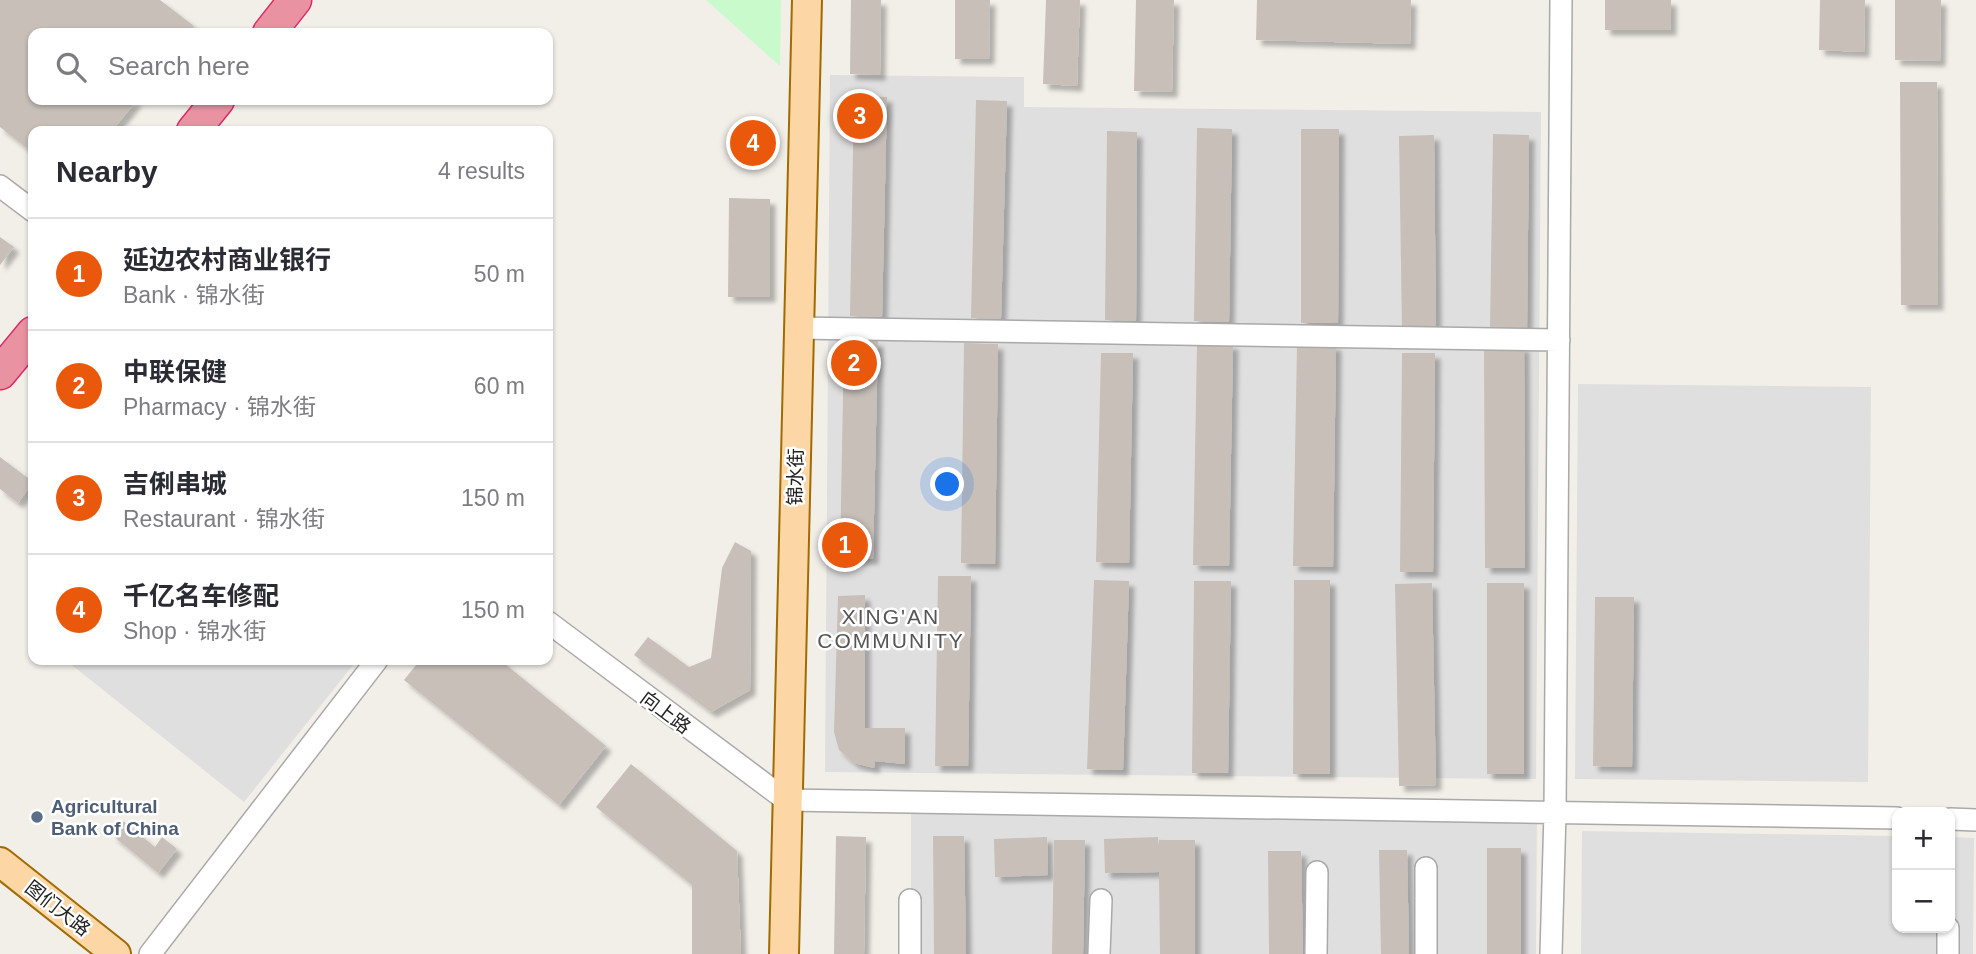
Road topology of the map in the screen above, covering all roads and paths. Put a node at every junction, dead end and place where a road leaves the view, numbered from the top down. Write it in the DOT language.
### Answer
graph roads {
  1 [pos="295,0"];
  2 [pos="807,0"];
  3 [pos="1562,0"];
  4 [pos="274,28"];
  5 [pos="214,105"];
  6 [pos="197,126"];
  7 [pos="0,186"];
  8 [pos="28,207"];
  9 [pos="798,328"];
  10 [pos="28,339"];
  11 [pos="1559,340"];
  12 [pos="0,373"];
  13 [pos="553,626"];
  14 [pos="373,665"];
  15 [pos="786,800"];
  16 [pos="1555,812"];
  17 [pos="1892,818"];
  18 [pos="1955,819"];
  19 [pos="1976,820"];
  20 [pos="0,862"];
  21 [pos="1426,868"];
  22 [pos="1317,872"];
  23 [pos="910,900"];
  24 [pos="1101,900"];
  25 [pos="1948,933"];
  26 [pos="116,954"];
  27 [pos="150,954"];
  28 [pos="784,954"];
  29 [pos="910,954"];
  30 [pos="1100,954"];
  31 [pos="1316,954"];
  32 [pos="1426,954"];
  33 [pos="1551,954"];
  34 [pos="1948,954"];
  1 -- 4 [label="highway"];
  2 -- 9 [label="main road, 锦水街"];
  3 -- 11 [label="street"];
  5 -- 6 [label="highway"];
  7 -- 8 [label="street"];
  9 -- 11 [label="street"];
  9 -- 15 [label="main road, 锦水街"];
  10 -- 12 [label="highway"];
  11 -- 16 [label="street"];
  13 -- 15 [label="street, 向上路"];
  14 -- 27 [label="street"];
  15 -- 16 [label="street"];
  15 -- 28 [label="main road, 锦水街"];
  16 -- 17 [label="street"];
  16 -- 33 [label="street"];
  18 -- 19 [label="street"];
  20 -- 26 [label="main road, 图们大路"];
  21 -- 32 [label="street"];
  22 -- 31 [label="street"];
  23 -- 29 [label="street"];
  24 -- 30 [label="street"];
  25 -- 34 [label="street"];
}
